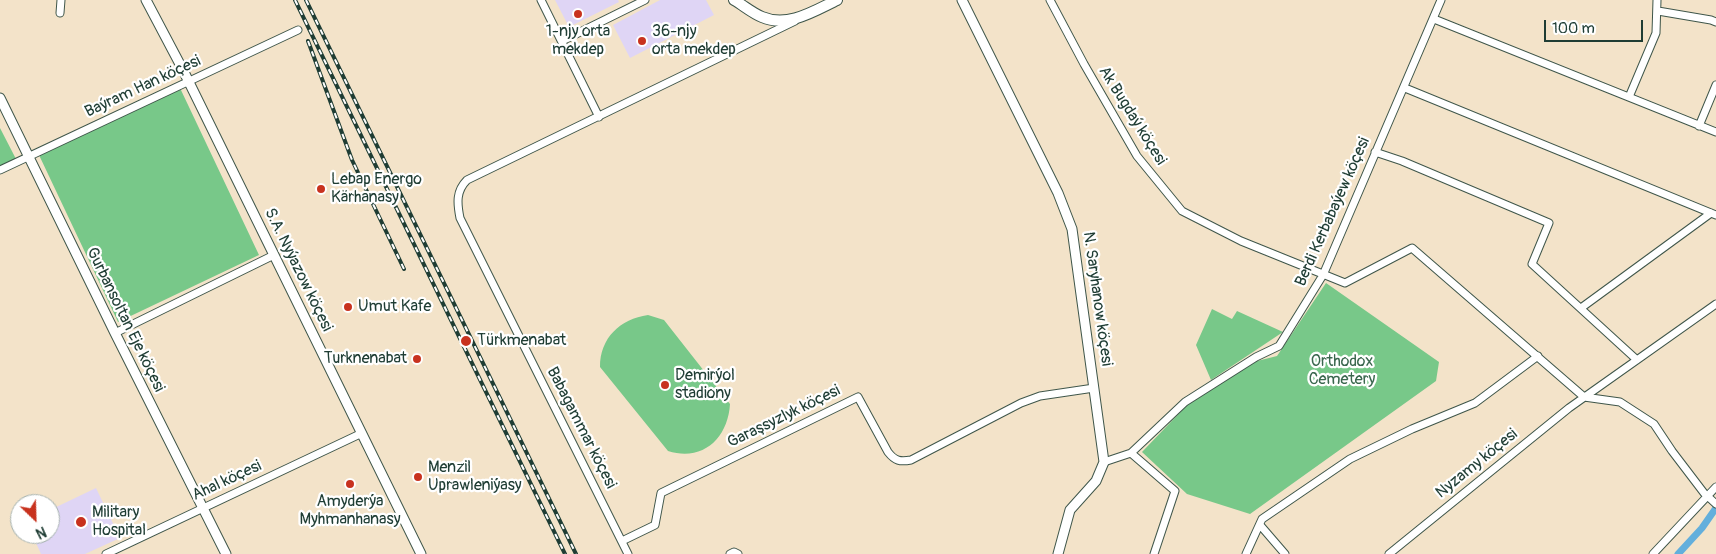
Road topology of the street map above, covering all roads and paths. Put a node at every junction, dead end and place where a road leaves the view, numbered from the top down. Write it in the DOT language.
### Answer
graph roads {
  1 [pos="61,0"];
  2 [pos="146,0"];
  3 [pos="541,0"];
  4 [pos="645,0"];
  5 [pos="734,0"];
  6 [pos="837,0"];
  7 [pos="962,0"];
  8 [pos="1050,0"];
  9 [pos="1442,0"];
  10 [pos="1657,0"];
  11 [pos="1658,11"];
  12 [pos="60,13"];
  13 [pos="802,18"];
  14 [pos="1434,19"];
  15 [pos="1716,22"];
  16 [pos="298,30"];
  17 [pos="562,41"];
  18 [pos="188,81"];
  19 [pos="1716,85"];
  20 [pos="1405,88"];
  21 [pos="1629,97"];
  22 [pos="0,98"];
  23 [pos="599,117"];
  24 [pos="1699,126"];
  25 [pos="1716,132"];
  26 [pos="1375,152"];
  27 [pos="28,156"];
  28 [pos="0,170"];
  29 [pos="1713,214"];
  30 [pos="274,255"];
  31 [pos="1323,276"];
  32 [pos="1716,304"];
  33 [pos="1581,308"];
  34 [pos="115,333"];
  35 [pos="1538,356"];
  36 [pos="1637,360"];
  37 [pos="1094,388"];
  38 [pos="1584,397"];
  39 [pos="360,434"];
  40 [pos="1131,453"];
  41 [pos="1104,462"];
  42 [pos="1716,487"];
  43 [pos="1708,496"];
  44 [pos="1715,503"];
  45 [pos="202,508"];
  46 [pos="1260,525"];
  47 [pos="622,541"];
  48 [pos="1394,552"];
  49 [pos="106,554"];
  50 [pos="226,554"];
  51 [pos="421,554"];
  52 [pos="628,554"];
  53 [pos="730,554"];
  54 [pos="738,554"];
  55 [pos="1058,554"];
  56 [pos="1154,554"];
  57 [pos="1246,554"];
  58 [pos="1285,554"];
  59 [pos="1654,554"];
  1 -- 12 [label="street"];
  2 -- 18 [label="street, S.A. Nyýazow köçesi"];
  3 -- 17 [label="street"];
  4 -- 17 [label="street"];
  5 -- 13 [label="main road"];
  6 -- 13 [label="main road"];
  7 -- 37 [label="street, N. Saryhanow köçesi"];
  8 -- 31 [label="street, Ak Bugdaý köçesi"];
  9 -- 14 [label="street, Berdi Kerbabaýew köçesi"];
  10 -- 11 [label="street"];
  11 -- 15 [label="street"];
  11 -- 21 [label="street"];
  13 -- 23 [label="street"];
  14 -- 20 [label="street, Berdi Kerbabaýew köçesi"];
  14 -- 21 [label="street"];
  16 -- 18 [label="street, Baýram Han köçesi"];
  17 -- 23 [label="street"];
  18 -- 27 [label="street, Baýram Han köçesi"];
  18 -- 30 [label="street, S.A. Nyýazow köçesi"];
  19 -- 24 [label="street"];
  20 -- 26 [label="street, Berdi Kerbabaýew köçesi"];
  20 -- 29 [label="street"];
  21 -- 24 [label="street"];
  22 -- 27 [label="street, Gurbansoltan Eje köçesi"];
  23 -- 47 [label="street, Babagammar köçesi"];
  24 -- 25 [label="street"];
  26 -- 31 [label="street, Berdi Kerbabaýew köçesi"];
  26 -- 33 [label="street"];
  27 -- 28 [label="street, Baýram Han köçesi"];
  27 -- 34 [label="street, Gurbansoltan Eje köçesi"];
  29 -- 33 [label="street"];
  30 -- 34 [label="street"];
  30 -- 39 [label="street, S.A. Nyýazow köçesi"];
  31 -- 35 [label="street, Ak Bugdaý köçesi"];
  31 -- 40 [label="street, Berdi Kerbabaýew köçesi"];
  32 -- 36 [label="street, Nyzamy köçesi"];
  33 -- 36 [label="street"];
  34 -- 45 [label="street, Gurbansoltan Eje köçesi"];
  35 -- 38 [label="street"];
  35 -- 46 [label="street"];
  36 -- 38 [label="street, Nyzamy köçesi"];
  37 -- 41 [label="street, N. Saryhanow köçesi"];
  37 -- 47 [label="street, Garaşsyzlyk köçesi"];
  38 -- 43 [label="street"];
  38 -- 48 [label="street, Nyzamy köçesi"];
  39 -- 45 [label="street, Ahal köçesi"];
  39 -- 51 [label="street, S.A. Nyýazow köçesi"];
  40 -- 41 [label="street, Berdi Kerbabaýew köçesi"];
  40 -- 56 [label="street"];
  41 -- 55 [label="street"];
  42 -- 43 [label="street"];
  43 -- 44 [label="street"];
  43 -- 59 [label="street"];
  45 -- 49 [label="street, Ahal köçesi"];
  45 -- 50 [label="street, Gurbansoltan Eje köçesi"];
  46 -- 57 [label="street"];
  46 -- 58 [label="street"];
  47 -- 52 [label="street, Babagammar köçesi"];
  53 -- 54 [label="street"];
}
